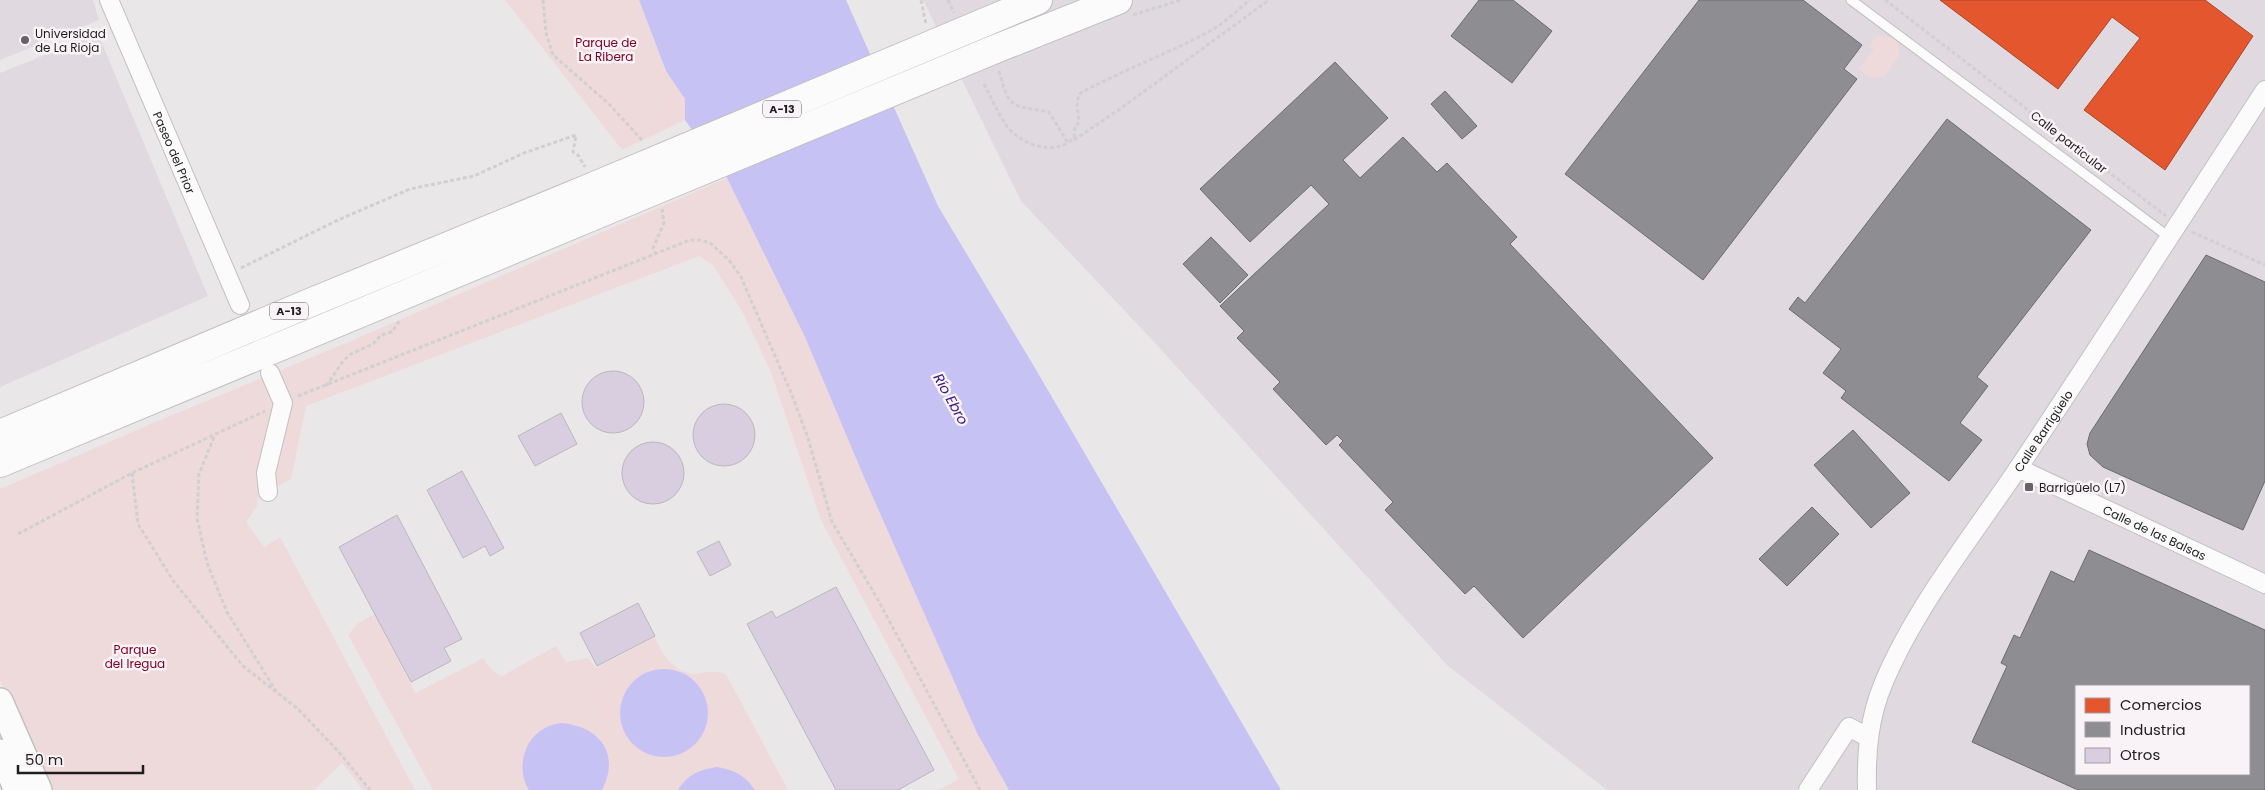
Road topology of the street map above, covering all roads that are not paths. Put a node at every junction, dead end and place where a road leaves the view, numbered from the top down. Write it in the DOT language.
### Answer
graph roads {
  1 [pos="109,0"];
  2 [pos="1038,0"];
  3 [pos="1118,0"];
  4 [pos="1851,0"];
  5 [pos="2265,90"];
  6 [pos="2173,231"];
  7 [pos="240,306"];
  8 [pos="270,373"];
  9 [pos="0,434"];
  10 [pos="0,463"];
  11 [pos="2018,468"];
  12 [pos="268,492"];
  13 [pos="2265,584"];
  14 [pos="0,701"];
  15 [pos="1869,738"];
  16 [pos="0,752"];
  17 [pos="17,790"];
  18 [pos="39,790"];
  19 [pos="1808,790"];
  20 [pos="1866,790"];
  1 -- 7 [label="street, Paseo del Prior"];
  2 -- 9 [label="highway, A-13, bridge"];
  3 -- 10 [label="highway, A-13, bridge"];
  4 -- 6 [label="lane"];
  5 -- 6 [label="street, Calle Barrigüelo"];
  6 -- 11 [label="street, Calle Barrigüelo"];
  8 -- 12 [label="street"];
  11 -- 13 [label="street, Calle de las Balsas"];
  11 -- 15 [label="street, Calle Barrigüelo"];
  14 -- 18 [label="main road"];
  15 -- 19 [label="street"];
  15 -- 20 [label="street, Calle Barrigüelo"];
  16 -- 17 [label="main road"];
}
